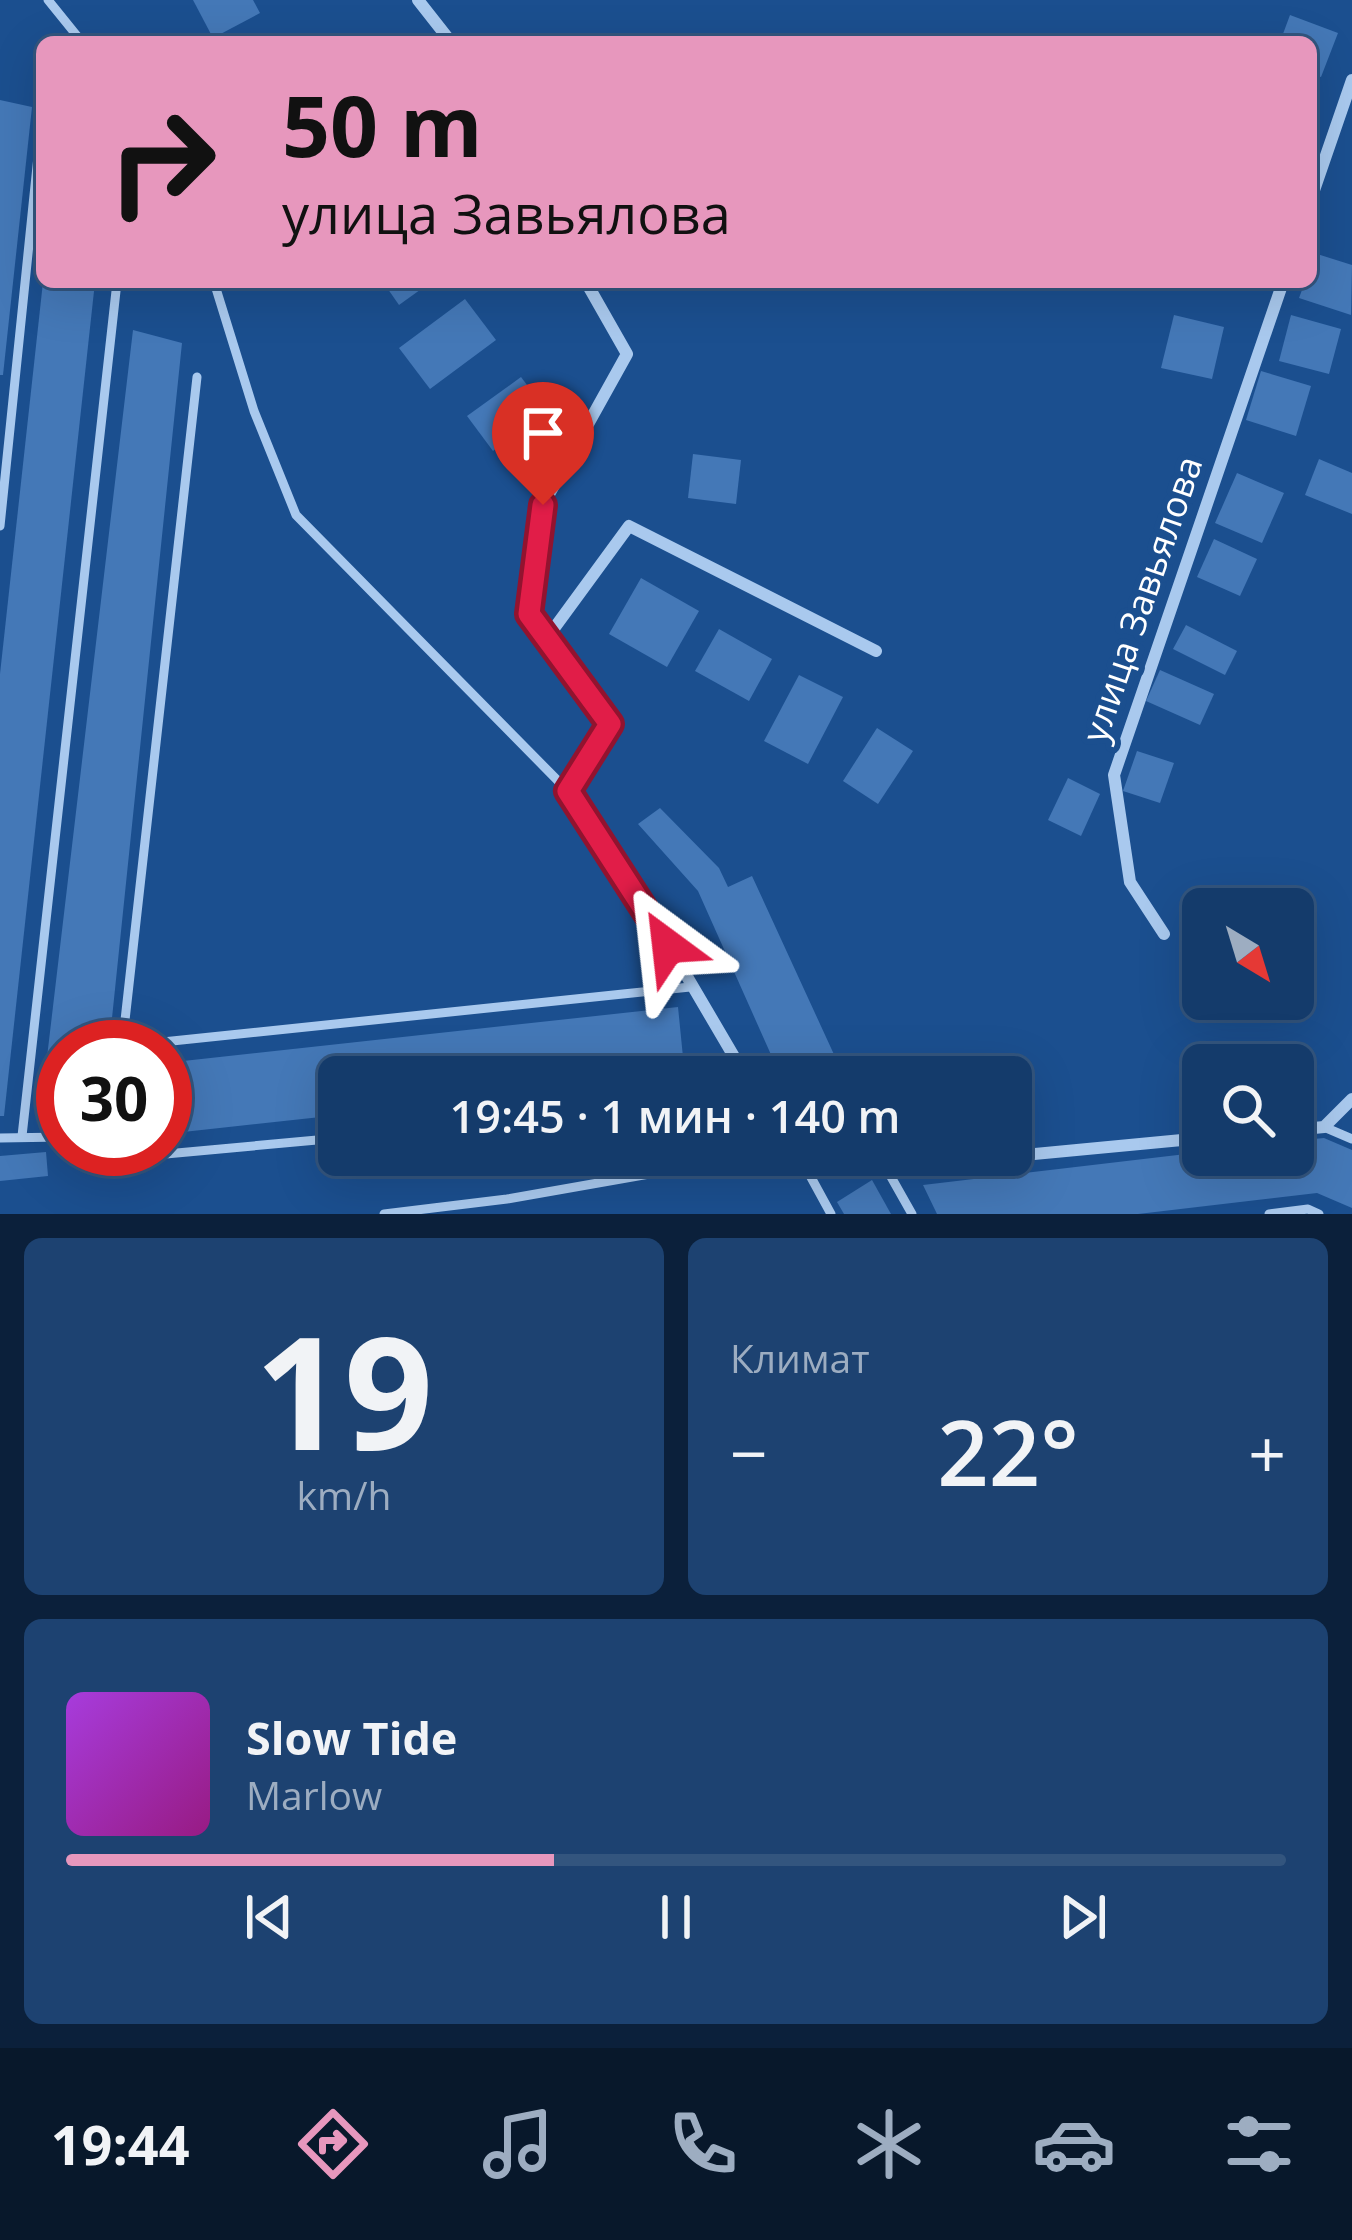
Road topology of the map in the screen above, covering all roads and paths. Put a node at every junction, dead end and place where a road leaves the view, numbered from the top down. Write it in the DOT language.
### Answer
graph roads {
  1 [pos="48,0"];
  2 [pos="418,0"];
  3 [pos="77,36"];
  4 [pos="446,36"];
  5 [pos="1352,80"];
  6 [pos="36,176"];
  7 [pos="1317,182"];
  8 [pos="116,288"];
  9 [pos="216,288"];
  10 [pos="589,288"];
  11 [pos="1280,288"];
  12 [pos="197,376"];
  13 [pos="0,526"];
  14 [pos="547,638"];
  15 [pos="877,651"];
  16 [pos="568,791"];
  17 [pos="1164,934"];
  18 [pos="690,987"];
  19 [pos="125,1020"];
  20 [pos="192,1039"];
  21 [pos="733,1056"];
  22 [pos="1352,1099"];
  23 [pos="1324,1127"];
  24 [pos="1314,1128"];
  25 [pos="22,1136"];
  26 [pos="36,1136"];
  27 [pos="0,1138"];
  28 [pos="1352,1139"];
  29 [pos="318,1140"];
  30 [pos="1182,1140"];
  31 [pos="192,1149"];
  32 [pos="1032,1154"];
  33 [pos="638,1176"];
  34 [pos="810,1176"];
  35 [pos="891,1176"];
  36 [pos="384,1214"];
  37 [pos="831,1214"];
  38 [pos="912,1214"];
  39 [pos="1269,1214"];
  40 [pos="1319,1214"];
  1 -- 3 [label="lane"];
  2 -- 4 [label="street"];
  5 -- 7 [label="street"];
  6 -- 13 [label="lane"];
  8 -- 25 [label="lane"];
  9 -- 16 [label="lane"];
  10 -- 14 [label="street"];
  11 -- 17 [label="street, улица Завьялова"];
  12 -- 19 [label="lane"];
  14 -- 15 [label="street"];
  14 -- 16 [label="street"];
  16 -- 18 [label="street"];
  18 -- 20 [label="lane"];
  18 -- 21 [label="street"];
  22 -- 23 [label="street"];
  23 -- 24 [label="street"];
  23 -- 28 [label="lane"];
  25 -- 26 [label="lane"];
  25 -- 27 [label="lane"];
  29 -- 31 [label="lane"];
  30 -- 32 [label="street"];
  33 -- 36 [label="lane"];
  34 -- 37 [label="lane"];
  35 -- 38 [label="lane"];
  39 -- 40 [label="lane"];
}
